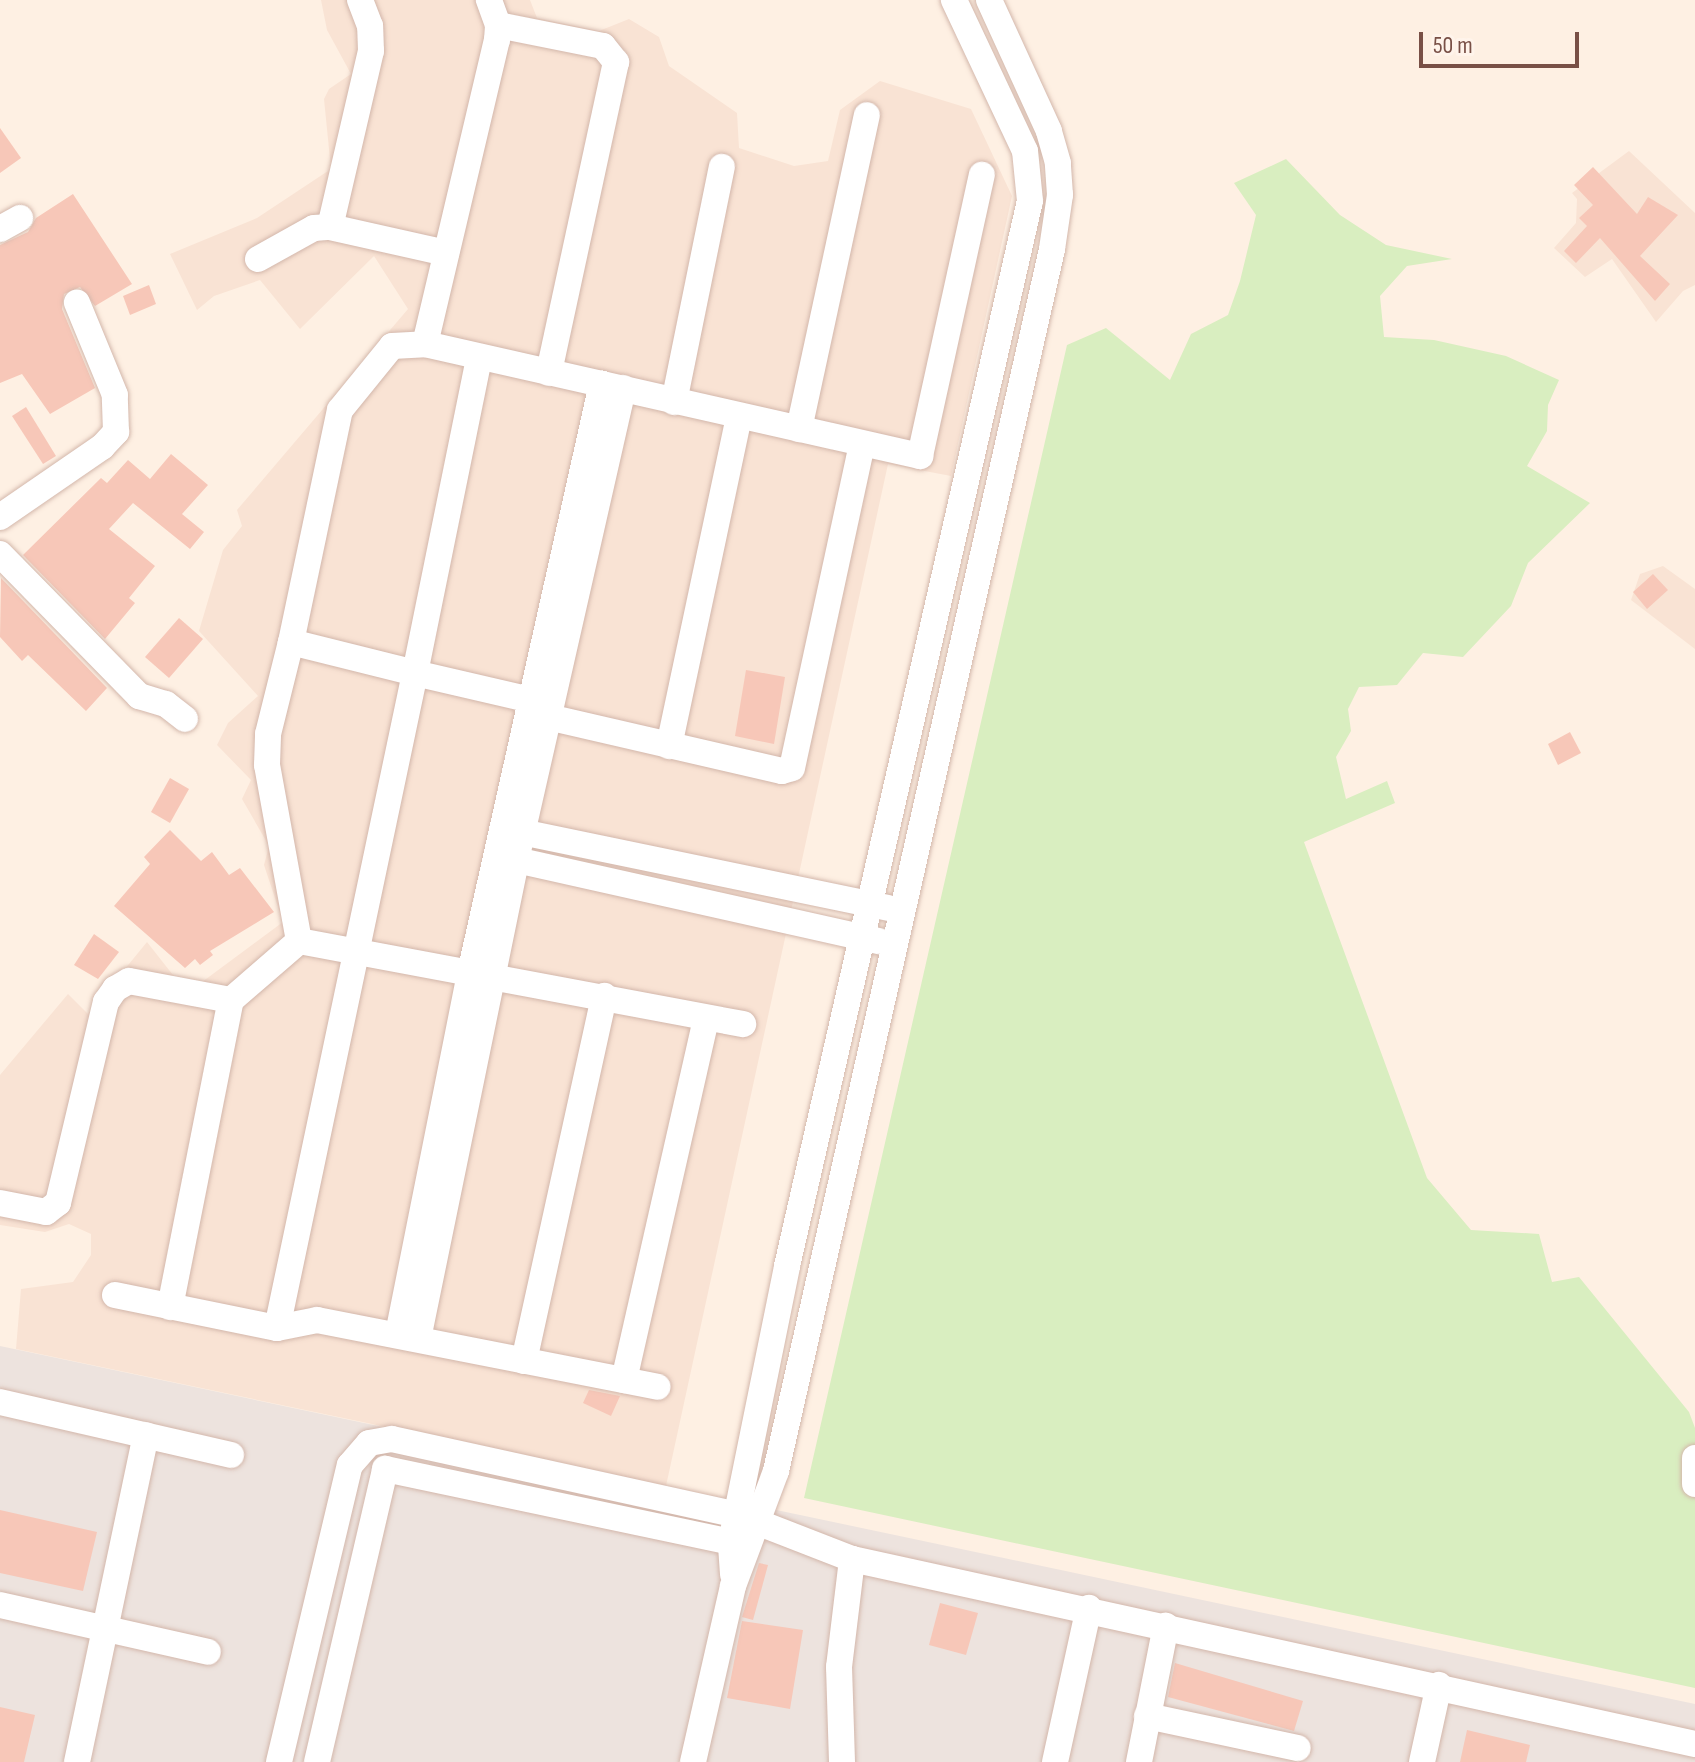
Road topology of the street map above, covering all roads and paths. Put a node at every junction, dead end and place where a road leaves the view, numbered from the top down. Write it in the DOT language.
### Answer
graph roads {
  1 [pos="360,0"];
  2 [pos="954,0"];
  3 [pos="989,0"];
  4 [pos="494,12"];
  5 [pos="867,115"];
  6 [pos="722,167"];
  7 [pos="982,175"];
  8 [pos="330,227"];
  9 [pos="446,253"];
  10 [pos="258,259"];
  11 [pos="77,303"];
  12 [pos="425,344"];
  13 [pos="479,359"];
  14 [pos="549,373"];
  15 [pos="613,386"];
  16 [pos="674,402"];
  17 [pos="739,416"];
  18 [pos="799,429"];
  19 [pos="862,444"];
  20 [pos="0,517"];
  21 [pos="0,554"];
  22 [pos="291,642"];
  23 [pos="415,673"];
  24 [pos="539,708"];
  25 [pos="185,719"];
  26 [pos="669,746"];
  27 [pos="513,830"];
  28 [pos="506,858"];
  29 [pos="871,905"];
  30 [pos="905,912"];
  31 [pos="864,936"];
  32 [pos="299,941"];
  33 [pos="897,948"];
  34 [pos="355,949"];
  35 [pos="481,974"];
  36 [pos="604,996"];
  37 [pos="231,1000"];
  38 [pos="706,1018"];
  39 [pos="743,1024"];
  40 [pos="0,1203"];
  41 [pos="115,1295"];
  42 [pos="170,1307"];
  43 [pos="277,1328"];
  44 [pos="408,1337"];
  45 [pos="524,1361"];
  46 [pos="624,1380"];
  47 [pos="657,1387"];
  48 [pos="0,1402"];
  49 [pos="146,1435"];
  50 [pos="362,1449"];
  51 [pos="231,1455"];
  52 [pos="1695,1458"];
  53 [pos="385,1469"];
  54 [pos="1695,1484"];
  55 [pos="750,1518"];
  56 [pos="740,1543"];
  57 [pos="809,1543"];
  58 [pos="852,1559"];
  59 [pos="0,1605"];
  60 [pos="1089,1608"];
  61 [pos="1166,1626"];
  62 [pos="105,1627"];
  63 [pos="208,1652"];
  64 [pos="1439,1685"];
  65 [pos="1147,1716"];
  66 [pos="1695,1744"];
  67 [pos="1298,1748"];
  68 [pos="77,1762"];
  69 [pos="279,1762"];
  70 [pos="317,1762"];
  71 [pos="693,1762"];
  72 [pos="842,1762"];
  73 [pos="1055,1762"];
  74 [pos="1139,1762"];
  75 [pos="1422,1762"];
  1 -- 8 [label="street"];
  2 -- 29 [label="street"];
  3 -- 30 [label="street"];
  4 -- 9 [label="street"];
  4 -- 14 [label="street"];
  5 -- 18 [label="street"];
  6 -- 16 [label="street"];
  7 -- 19 [label="street"];
  8 -- 9 [label="street"];
  8 -- 10 [label="street"];
  9 -- 12 [label="street"];
  11 -- 20 [label="street"];
  12 -- 13 [label="street"];
  12 -- 22 [label="street"];
  13 -- 14 [label="street"];
  13 -- 23 [label="street"];
  14 -- 15 [label="street"];
  15 -- 16 [label="street"];
  15 -- 24 [label="street"];
  16 -- 17 [label="street"];
  17 -- 18 [label="street"];
  17 -- 26 [label="street"];
  18 -- 19 [label="street"];
  19 -- 26 [label="street"];
  21 -- 25 [label="street"];
  22 -- 23 [label="street"];
  22 -- 32 [label="street"];
  23 -- 24 [label="street"];
  23 -- 34 [label="street"];
  24 -- 26 [label="street"];
  24 -- 27 [label="street"];
  27 -- 28 [label="street"];
  27 -- 29 [label="street"];
  28 -- 31 [label="street"];
  28 -- 35 [label="street"];
  29 -- 30 [label="street"];
  29 -- 31 [label="street"];
  30 -- 33 [label="street"];
  31 -- 33 [label="street"];
  31 -- 55 [label="street"];
  32 -- 34 [label="street"];
  32 -- 37 [label="street"];
  33 -- 55 [label="street"];
  34 -- 35 [label="street"];
  34 -- 43 [label="street"];
  35 -- 36 [label="street"];
  35 -- 44 [label="street"];
  36 -- 38 [label="street"];
  36 -- 45 [label="street"];
  37 -- 40 [label="street"];
  37 -- 42 [label="street"];
  38 -- 39 [label="street"];
  38 -- 46 [label="street"];
  41 -- 42 [label="street"];
  42 -- 43 [label="street"];
  43 -- 44 [label="street"];
  44 -- 45 [label="street"];
  45 -- 46 [label="street"];
  46 -- 47 [label="street"];
  48 -- 49 [label="street"];
  49 -- 51 [label="street"];
  49 -- 62 [label="street"];
  50 -- 53 [label="street"];
  50 -- 55 [label="street"];
  50 -- 69 [label="street"];
  52 -- 54 [label="street"];
  53 -- 56 [label="street"];
  53 -- 70 [label="street"];
  55 -- 56 [label="street"];
  55 -- 57 [label="street"];
  56 -- 57 [label="street"];
  56 -- 71 [label="street"];
  57 -- 58 [label="street"];
  58 -- 60 [label="street"];
  58 -- 72 [label="street"];
  59 -- 62 [label="street"];
  60 -- 61 [label="street"];
  60 -- 73 [label="street"];
  61 -- 64 [label="street"];
  61 -- 65 [label="street"];
  62 -- 63 [label="street"];
  62 -- 68 [label="street"];
  64 -- 66 [label="street"];
  64 -- 75 [label="street"];
  65 -- 67 [label="street"];
  65 -- 74 [label="street"];
}
